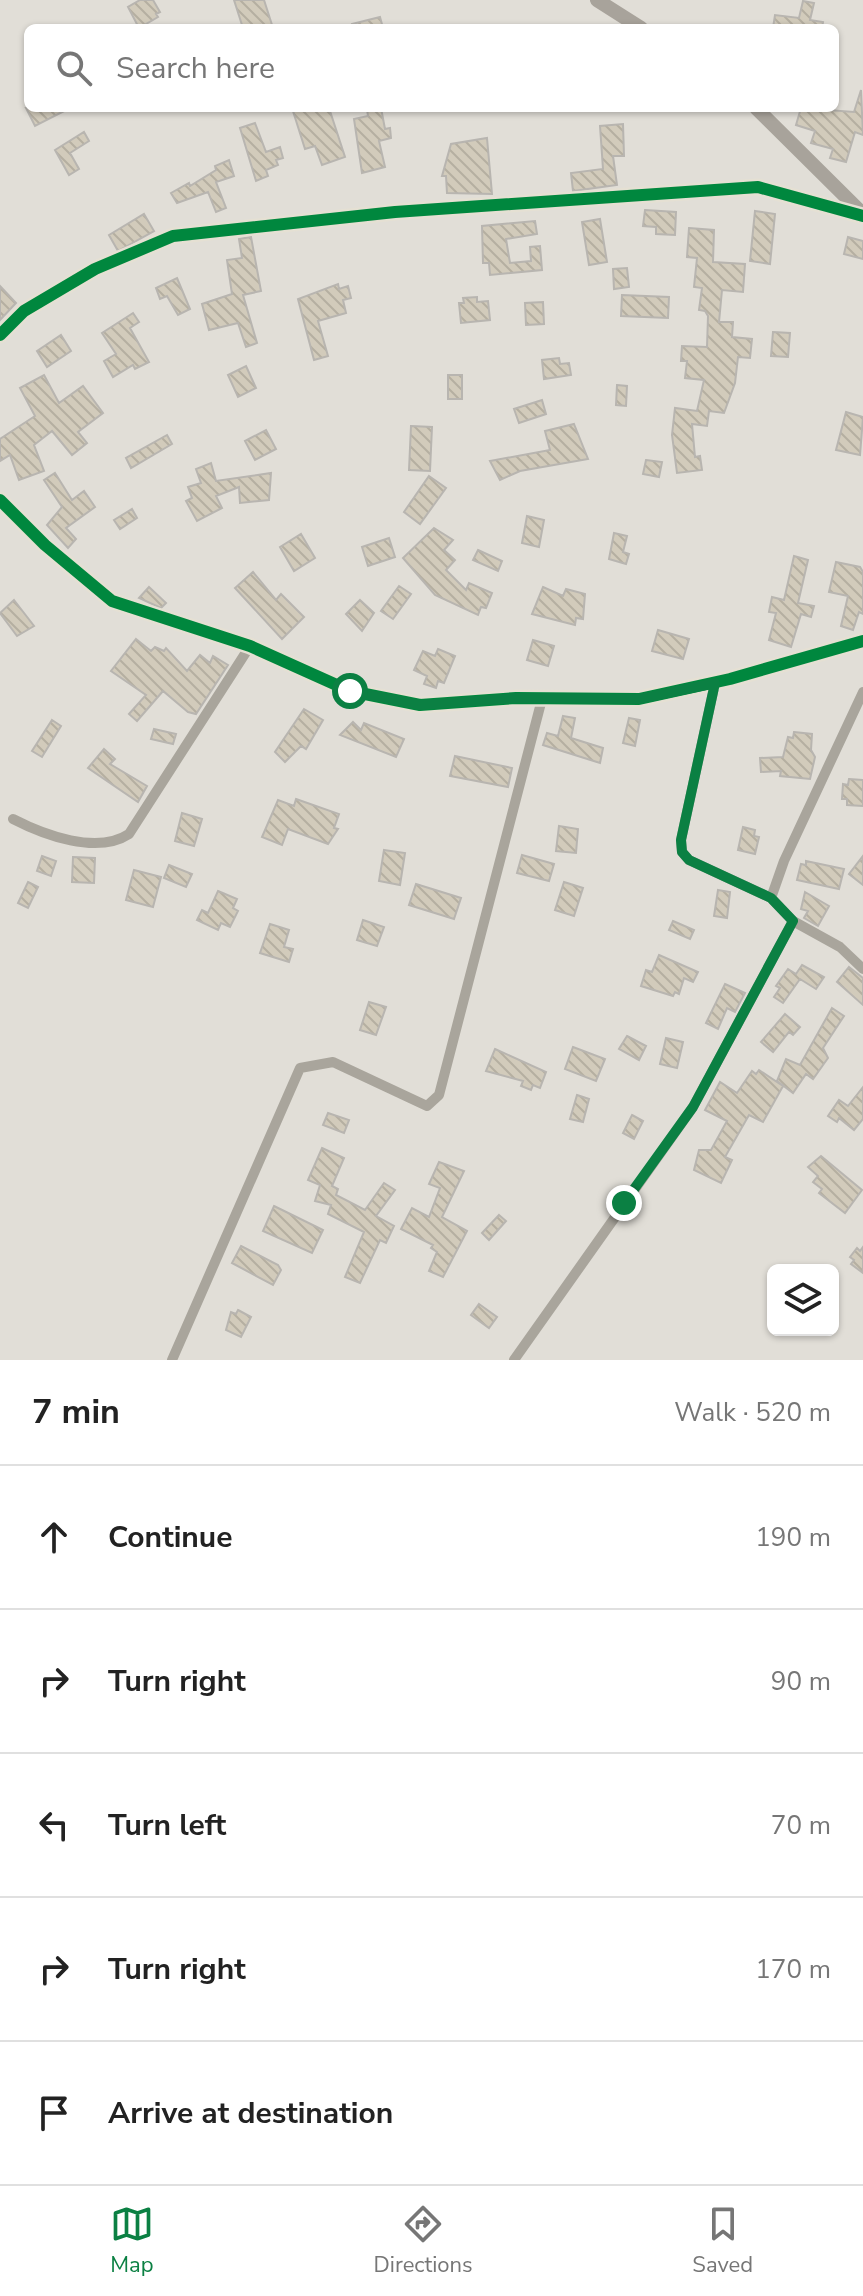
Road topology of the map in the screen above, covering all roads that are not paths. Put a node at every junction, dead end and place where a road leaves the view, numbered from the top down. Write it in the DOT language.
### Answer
graph roads {
  1 [pos="597,0"];
  2 [pos="635,24"];
  3 [pos="760,112"];
  4 [pos="863,215"];
  5 [pos="0,335"];
  6 [pos="0,500"];
  7 [pos="863,641"];
  8 [pos="250,646"];
  9 [pos="715,683"];
  10 [pos="863,692"];
  11 [pos="542,699"];
  12 [pos="13,819"];
  13 [pos="771,898"];
  14 [pos="793,921"];
  15 [pos="863,969"];
  16 [pos="172,1360"];
  17 [pos="514,1360"];
  1 -- 2 [label="street"];
  3 -- 4 [label="street"];
  4 -- 5 [label="street"];
  6 -- 8 [label="street"];
  7 -- 9 [label="street"];
  8 -- 11 [label="street"];
  8 -- 12 [label="street"];
  9 -- 11 [label="street"];
  9 -- 13 [label="street"];
  10 -- 13 [label="street"];
  11 -- 16 [label="street"];
  13 -- 14 [label="street"];
  14 -- 15 [label="street"];
  14 -- 17 [label="street"];
}
